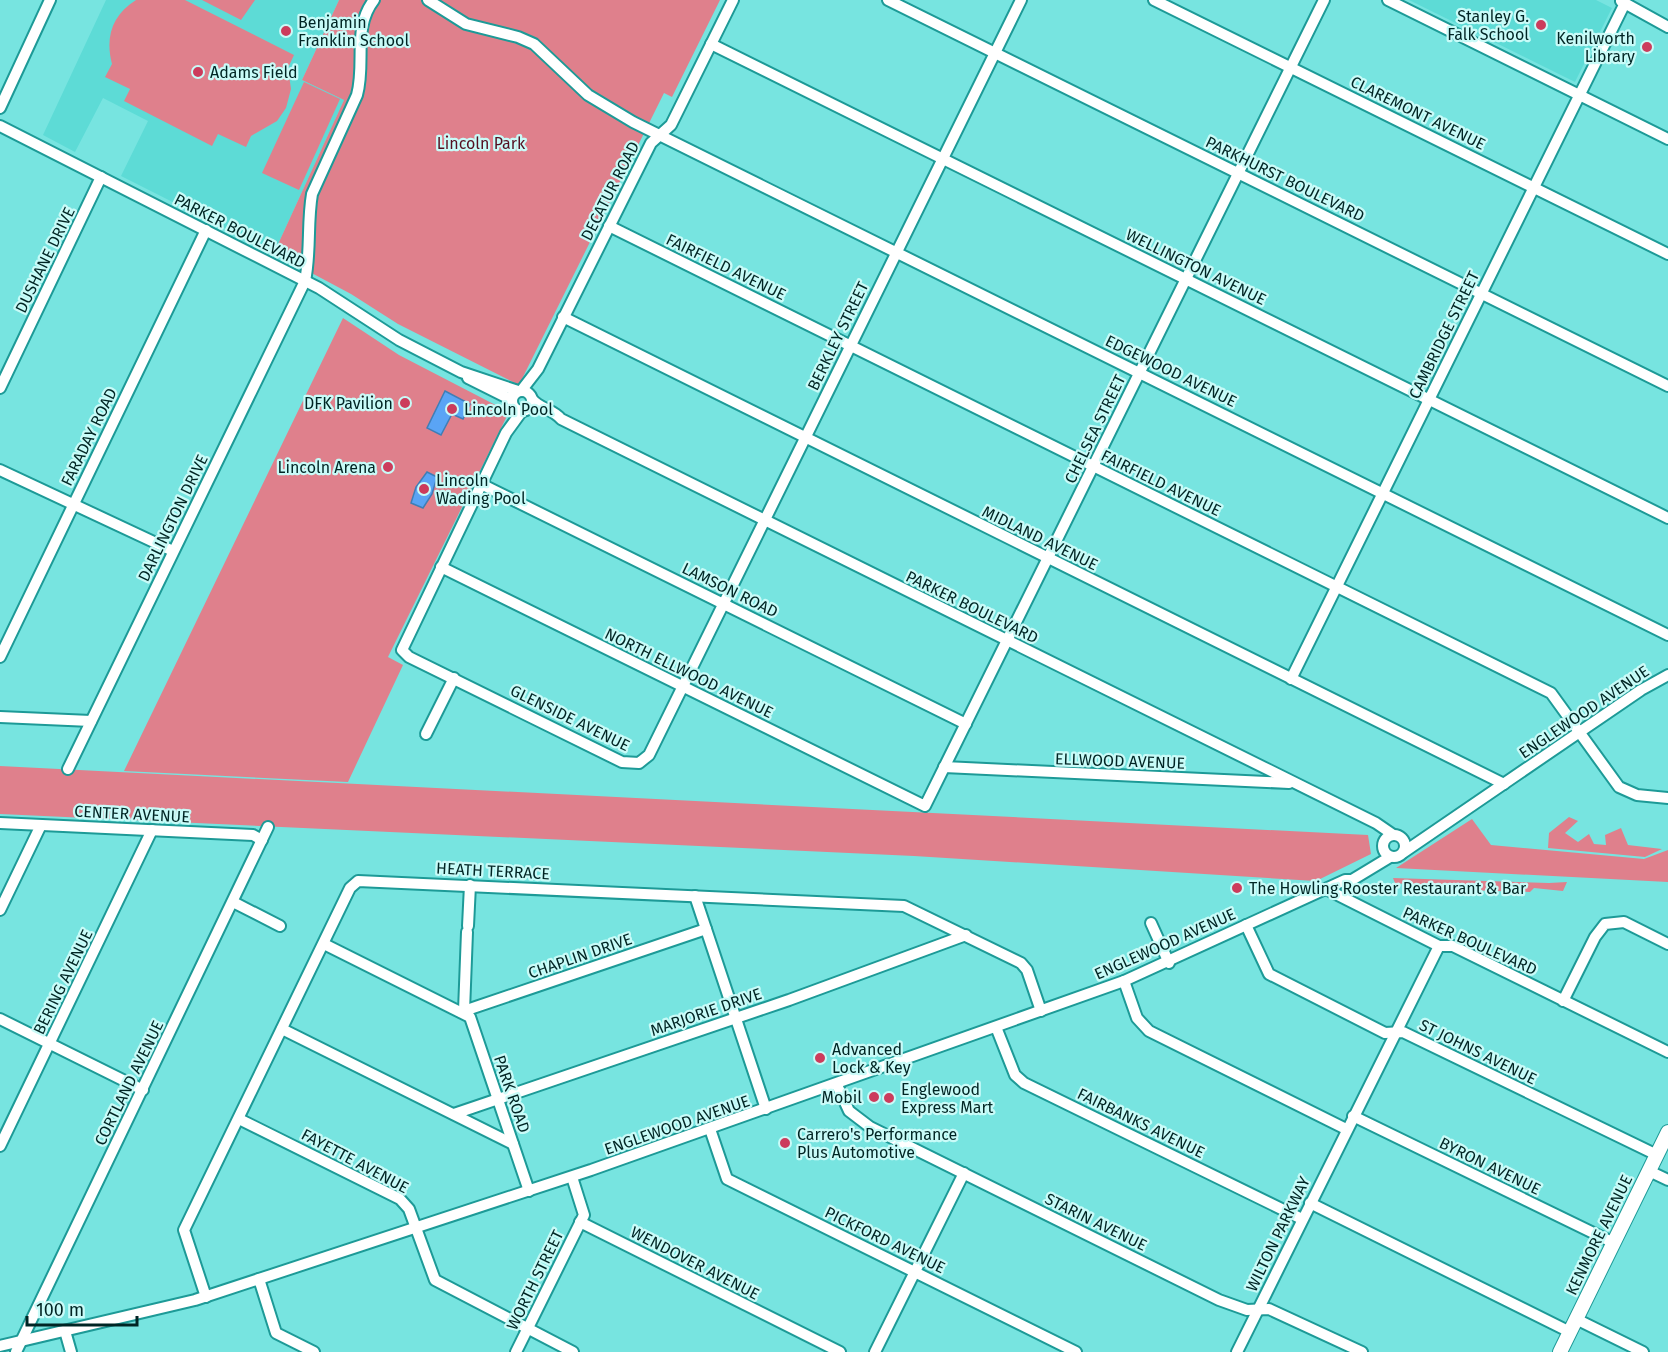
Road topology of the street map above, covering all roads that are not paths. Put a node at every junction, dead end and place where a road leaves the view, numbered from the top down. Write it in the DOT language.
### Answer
graph roads {
  1 [pos="50,0"];
  2 [pos="374,0"];
  3 [pos="428,0"];
  4 [pos="733,0"];
  5 [pos="888,0"];
  6 [pos="1021,0"];
  7 [pos="1154,0"];
  8 [pos="1324,0"];
  9 [pos="1388,0"];
  10 [pos="1622,1"];
  11 [pos="1668,27"];
  12 [pos="711,44"];
  13 [pos="995,53"];
  14 [pos="1290,67"];
  15 [pos="1579,95"];
  16 [pos="0,108"];
  17 [pos="0,126"];
  18 [pos="661,135"];
  19 [pos="1668,139"];
  20 [pos="943,158"];
  21 [pos="1239,173"];
  22 [pos="101,177"];
  23 [pos="1534,188"];
  24 [pos="609,226"];
  25 [pos="206,231"];
  26 [pos="896,252"];
  27 [pos="1668,254"];
  28 [pos="1186,279"];
  29 [pos="305,281"];
  30 [pos="1482,294"];
  31 [pos="563,317"];
  32 [pos="850,345"];
  33 [pos="461,372"];
  34 [pos="1140,372"];
  35 [pos="1668,387"];
  36 [pos="0,388"];
  37 [pos="525,394"];
  38 [pos="1429,399"];
  39 [pos="518,407"];
  40 [pos="561,419"];
  41 [pos="804,438"];
  42 [pos="1093,466"];
  43 [pos="0,470"];
  44 [pos="481,484"];
  45 [pos="1383,493"];
  46 [pos="74,503"];
  47 [pos="1668,518"];
  48 [pos="764,520"];
  49 [pos="173,551"];
  50 [pos="1047,558"];
  51 [pos="441,567"];
  52 [pos="1336,587"];
  53 [pos="723,603"];
  54 [pos="1668,635"];
  55 [pos="1007,641"];
  56 [pos="0,657"];
  57 [pos="1668,675"];
  58 [pos="454,678"];
  59 [pos="1291,679"];
  60 [pos="682,686"];
  61 [pos="0,717"];
  62 [pos="91,721"];
  63 [pos="966,724"];
  64 [pos="1579,733"];
  65 [pos="426,734"];
  66 [pos="944,767"];
  67 [pos="68,768"];
  68 [pos="1295,784"];
  69 [pos="1504,784"];
  70 [pos="1668,798"];
  71 [pos="925,806"];
  72 [pos="1369,821"];
  73 [pos="0,823"];
  74 [pos="41,825"];
  75 [pos="268,827"];
  76 [pos="152,830"];
  77 [pos="1426,834"];
  78 [pos="1396,835"];
  79 [pos="262,840"];
  80 [pos="1385,850"];
  81 [pos="1404,852"];
  82 [pos="470,885"];
  83 [pos="1326,889"];
  84 [pos="695,896"];
  85 [pos="233,902"];
  86 [pos="0,910"];
  87 [pos="1151,923"];
  88 [pos="1246,925"];
  89 [pos="280,926"];
  90 [pos="706,929"];
  91 [pos="966,935"];
  92 [pos="324,944"];
  93 [pos="1668,944"];
  94 [pos="1439,946"];
  95 [pos="1169,963"];
  96 [pos="1124,981"];
  97 [pos="1563,1001"];
  98 [pos="1041,1011"];
  99 [pos="462,1012"];
  100 [pos="735,1018"];
  101 [pos="0,1019"];
  102 [pos="996,1028"];
  103 [pos="282,1029"];
  104 [pos="1395,1032"];
  105 [pos="50,1043"];
  106 [pos="1668,1052"];
  107 [pos="837,1085"];
  108 [pos="143,1090"];
  109 [pos="498,1099"];
  110 [pos="766,1109"];
  111 [pos="454,1114"];
  112 [pos="1353,1116"];
  113 [pos="238,1119"];
  114 [pos="710,1129"];
  115 [pos="1346,1129"];
  116 [pos="1668,1132"];
  117 [pos="513,1144"];
  118 [pos="0,1146"];
  119 [pos="1657,1155"];
  120 [pos="1649,1171"];
  121 [pos="964,1173"];
  122 [pos="572,1177"];
  123 [pos="1668,1180"];
  124 [pos="529,1191"];
  125 [pos="1310,1203"];
  126 [pos="1302,1219"];
  127 [pos="580,1222"];
  128 [pos="416,1228"];
  129 [pos="1614,1243"];
  130 [pos="915,1272"];
  131 [pos="259,1279"];
  132 [pos="207,1297"];
  133 [pos="1258,1309"];
  134 [pos="1573,1325"];
  135 [pos="527,1329"];
  136 [pos="65,1331"];
  137 [pos="21,1341"];
  138 [pos="0,1346"];
  139 [pos="16,1352"];
  140 [pos="71,1352"];
  141 [pos="314,1352"];
  142 [pos="516,1352"];
  143 [pos="573,1352"];
  144 [pos="840,1352"];
  145 [pos="875,1352"];
  146 [pos="1076,1352"];
  147 [pos="1237,1352"];
  148 [pos="1362,1352"];
  149 [pos="1560,1352"];
  150 [pos="1643,1352"];
  1 -- 16 [label="street"];
  2 -- 29 [label="street, DARLINGTON DRIVE"];
  3 -- 18 [label="street, EDGEWOOD AVENUE"];
  4 -- 12 [label="street, DECATUR ROAD"];
  5 -- 13 [label="street, PARKHURST BOULEVARD"];
  6 -- 13 [label="street, BERKLEY STREET"];
  7 -- 14 [label="street, CLAREMONT AVENUE"];
  8 -- 14 [label="street, CHELSEA STREET"];
  9 -- 15 [label="street"];
  10 -- 11 [label="street"];
  10 -- 15 [label="street, CAMBRIDGE STREET"];
  12 -- 18 [label="street, DECATUR ROAD"];
  12 -- 20 [label="street, WELLINGTON AVENUE"];
  13 -- 20 [label="street, BERKLEY STREET"];
  13 -- 21 [label="street, PARKHURST BOULEVARD"];
  14 -- 21 [label="street, CHELSEA STREET"];
  14 -- 23 [label="street, CLAREMONT AVENUE"];
  15 -- 19 [label="street"];
  15 -- 23 [label="street, CAMBRIDGE STREET"];
  17 -- 22 [label="street, PARKER BOULEVARD"];
  18 -- 24 [label="street, DECATUR ROAD"];
  18 -- 26 [label="street, EDGEWOOD AVENUE"];
  20 -- 26 [label="street, BERKLEY STREET"];
  20 -- 28 [label="street, WELLINGTON AVENUE"];
  21 -- 28 [label="street, CHELSEA STREET"];
  21 -- 30 [label="street, PARKHURST BOULEVARD"];
  22 -- 25 [label="street, PARKER BOULEVARD"];
  22 -- 36 [label="street, DUSHANE DRIVE"];
  23 -- 27 [label="street, CLAREMONT AVENUE"];
  23 -- 30 [label="street, CAMBRIDGE STREET"];
  24 -- 31 [label="street, DECATUR ROAD"];
  24 -- 32 [label="street, FAIRFIELD AVENUE"];
  25 -- 29 [label="street, PARKER BOULEVARD"];
  25 -- 46 [label="street, FARADAY ROAD"];
  26 -- 32 [label="street, BERKLEY STREET"];
  26 -- 34 [label="street, EDGEWOOD AVENUE"];
  28 -- 34 [label="street, CHELSEA STREET"];
  28 -- 38 [label="street, WELLINGTON AVENUE"];
  29 -- 33 [label="street, PARKER BOULEVARD"];
  29 -- 49 [label="street, DARLINGTON DRIVE"];
  30 -- 35 [label="street, PARKHURST BOULEVARD"];
  30 -- 38 [label="street, CAMBRIDGE STREET"];
  31 -- 37 [label="street, DECATUR ROAD"];
  31 -- 41 [label="street, MIDLAND AVENUE"];
  32 -- 41 [label="street, BERKLEY STREET"];
  32 -- 42 [label="street, FAIRFIELD AVENUE"];
  33 -- 37 [label="street, PARKER BOULEVARD"];
  33 -- 39 [label="street, PARKER BOULEVARD"];
  34 -- 42 [label="street, CHELSEA STREET"];
  34 -- 45 [label="street, EDGEWOOD AVENUE"];
  37 -- 39 [label="street"];
  37 -- 39 [label="street"];
  37 -- 40 [label="street, PARKER BOULEVARD"];
  38 -- 45 [label="street, CAMBRIDGE STREET"];
  38 -- 47 [label="street, WELLINGTON AVENUE"];
  39 -- 40 [label="street, PARKER BOULEVARD"];
  39 -- 44 [label="street"];
  40 -- 48 [label="street, PARKER BOULEVARD"];
  41 -- 48 [label="street, BERKLEY STREET"];
  41 -- 50 [label="street, MIDLAND AVENUE"];
  42 -- 50 [label="street, CHELSEA STREET"];
  42 -- 52 [label="street, FAIRFIELD AVENUE"];
  43 -- 46 [label="street"];
  44 -- 51 [label="street"];
  44 -- 53 [label="street, LAMSON ROAD"];
  45 -- 52 [label="street, CAMBRIDGE STREET"];
  45 -- 54 [label="street, EDGEWOOD AVENUE"];
  46 -- 49 [label="street"];
  46 -- 56 [label="street, FARADAY ROAD"];
  48 -- 53 [label="street, BERKLEY STREET"];
  48 -- 55 [label="street, PARKER BOULEVARD"];
  49 -- 62 [label="street, DARLINGTON DRIVE"];
  50 -- 55 [label="street, CHELSEA STREET"];
  50 -- 59 [label="street, MIDLAND AVENUE"];
  51 -- 58 [label="street, GLENSIDE AVENUE"];
  51 -- 60 [label="street, NORTH ELLWOOD AVENUE"];
  52 -- 59 [label="street, CAMBRIDGE STREET"];
  52 -- 64 [label="street, FAIRFIELD AVENUE"];
  53 -- 60 [label="street, BERKLEY STREET"];
  53 -- 63 [label="street, LAMSON ROAD"];
  55 -- 63 [label="street, CHELSEA STREET"];
  55 -- 68 [label="street, PARKER BOULEVARD"];
  57 -- 64 [label="street, ENGLEWOOD AVENUE"];
  58 -- 60 [label="street, GLENSIDE AVENUE"];
  58 -- 65 [label="street"];
  59 -- 69 [label="street, MIDLAND AVENUE"];
  60 -- 71 [label="street, NORTH ELLWOOD AVENUE"];
  61 -- 62 [label="street"];
  62 -- 67 [label="street, DARLINGTON DRIVE"];
  63 -- 66 [label="street, CHELSEA STREET"];
  64 -- 69 [label="street, ENGLEWOOD AVENUE"];
  64 -- 70 [label="street, FAIRFIELD AVENUE"];
  66 -- 68 [label="street, ELLWOOD AVENUE"];
  66 -- 71 [label="street, CHELSEA STREET"];
  68 -- 72 [label="street, PARKER BOULEVARD"];
  69 -- 77 [label="street, ENGLEWOOD AVENUE"];
  72 -- 78 [label="street, PARKER BOULEVARD"];
  72 -- 80 [label="street"];
  73 -- 74 [label="street, CENTER AVENUE"];
  74 -- 76 [label="street, CENTER AVENUE"];
  74 -- 86 [label="street"];
  75 -- 79 [label="street, CORTLAND AVENUE"];
  76 -- 79 [label="street, CENTER AVENUE"];
  76 -- 105 [label="street, BERING AVENUE"];
  77 -- 78 [label="street, ENGLEWOOD AVENUE"];
  77 -- 81 [label="street, ENGLEWOOD AVENUE"];
  78 -- 80 [label="street, ENGLEWOOD AVENUE"];
  78 -- 81 [label="street"];
  79 -- 85 [label="street, CORTLAND AVENUE"];
  80 -- 81 [label="street, ENGLEWOOD AVENUE"];
  80 -- 83 [label="street, ENGLEWOOD AVENUE"];
  82 -- 84 [label="street, HEATH TERRACE"];
  82 -- 92 [label="street, HEATH TERRACE"];
  82 -- 99 [label="street"];
  83 -- 88 [label="street, ENGLEWOOD AVENUE"];
  83 -- 94 [label="street, PARKER BOULEVARD"];
  84 -- 90 [label="street"];
  84 -- 91 [label="street, HEATH TERRACE"];
  85 -- 89 [label="street"];
  85 -- 108 [label="street, CORTLAND AVENUE"];
  87 -- 95 [label="street"];
  88 -- 95 [label="street, ENGLEWOOD AVENUE"];
  88 -- 104 [label="street, ST JOHNS AVENUE"];
  90 -- 99 [label="street, CHAPLIN DRIVE"];
  90 -- 100 [label="street"];
  91 -- 98 [label="street, HEATH TERRACE"];
  91 -- 100 [label="street, MARJORIE DRIVE"];
  92 -- 99 [label="street"];
  92 -- 103 [label="street, HEATH TERRACE"];
  93 -- 97 [label="street"];
  94 -- 97 [label="street, PARKER BOULEVARD"];
  94 -- 104 [label="street"];
  95 -- 96 [label="street, ENGLEWOOD AVENUE"];
  96 -- 98 [label="street, ENGLEWOOD AVENUE"];
  96 -- 115 [label="street"];
  97 -- 106 [label="street, PARKER BOULEVARD"];
  98 -- 102 [label="street, ENGLEWOOD AVENUE"];
  99 -- 109 [label="street, PARK ROAD"];
  100 -- 109 [label="street, MARJORIE DRIVE"];
  100 -- 110 [label="street"];
  101 -- 105 [label="street"];
  102 -- 107 [label="street, ENGLEWOOD AVENUE"];
  102 -- 126 [label="street, FAIRBANKS AVENUE"];
  103 -- 111 [label="street"];
  103 -- 113 [label="street, HEATH TERRACE"];
  104 -- 112 [label="street"];
  104 -- 119 [label="street, ST JOHNS AVENUE"];
  105 -- 108 [label="street"];
  105 -- 118 [label="street, BERING AVENUE"];
  107 -- 110 [label="street, ENGLEWOOD AVENUE"];
  107 -- 121 [label="street, STARIN AVENUE"];
  108 -- 137 [label="street, CORTLAND AVENUE"];
  109 -- 111 [label="street, MARJORIE DRIVE"];
  109 -- 117 [label="street, PARK ROAD"];
  110 -- 114 [label="street, ENGLEWOOD AVENUE"];
  111 -- 117 [label="street"];
  112 -- 115 [label="street, WILTON PARKWAY"];
  112 -- 129 [label="street, BYRON AVENUE"];
  113 -- 128 [label="street, FAYETTE AVENUE"];
  113 -- 132 [label="street, HEATH TERRACE"];
  114 -- 122 [label="street, ENGLEWOOD AVENUE"];
  114 -- 130 [label="street, PICKFORD AVENUE"];
  115 -- 125 [label="street, WILTON PARKWAY"];
  116 -- 119 [label="main road, KENMORE AVENUE"];
  117 -- 124 [label="street, PARK ROAD"];
  119 -- 120 [label="main road, KENMORE AVENUE"];
  120 -- 123 [label="street"];
  120 -- 129 [label="main road, KENMORE AVENUE"];
  121 -- 130 [label="street"];
  121 -- 133 [label="street, STARIN AVENUE"];
  122 -- 124 [label="street, ENGLEWOOD AVENUE"];
  122 -- 127 [label="street"];
  124 -- 128 [label="street, ENGLEWOOD AVENUE"];
  125 -- 126 [label="street, WILTON PARKWAY"];
  125 -- 134 [label="street"];
  126 -- 133 [label="street, WILTON PARKWAY"];
  127 -- 135 [label="street, WORTH STREET"];
  127 -- 144 [label="street, WENDOVER AVENUE"];
  128 -- 131 [label="street, ENGLEWOOD AVENUE"];
  128 -- 135 [label="street, FAYETTE AVENUE"];
  129 -- 134 [label="main road, KENMORE AVENUE"];
  130 -- 145 [label="street"];
  130 -- 146 [label="street, PICKFORD AVENUE"];
  131 -- 132 [label="street, ENGLEWOOD AVENUE"];
  131 -- 141 [label="street"];
  132 -- 136 [label="street, ENGLEWOOD AVENUE"];
  133 -- 147 [label="street, WILTON PARKWAY"];
  133 -- 148 [label="street, STARIN AVENUE"];
  134 -- 149 [label="main road, KENMORE AVENUE"];
  134 -- 150 [label="street"];
  135 -- 142 [label="street, WORTH STREET"];
  135 -- 143 [label="street, FAYETTE AVENUE"];
  136 -- 137 [label="street, ENGLEWOOD AVENUE"];
  136 -- 140 [label="street"];
  137 -- 138 [label="street, ENGLEWOOD AVENUE"];
  137 -- 139 [label="street, CORTLAND AVENUE"];
}
